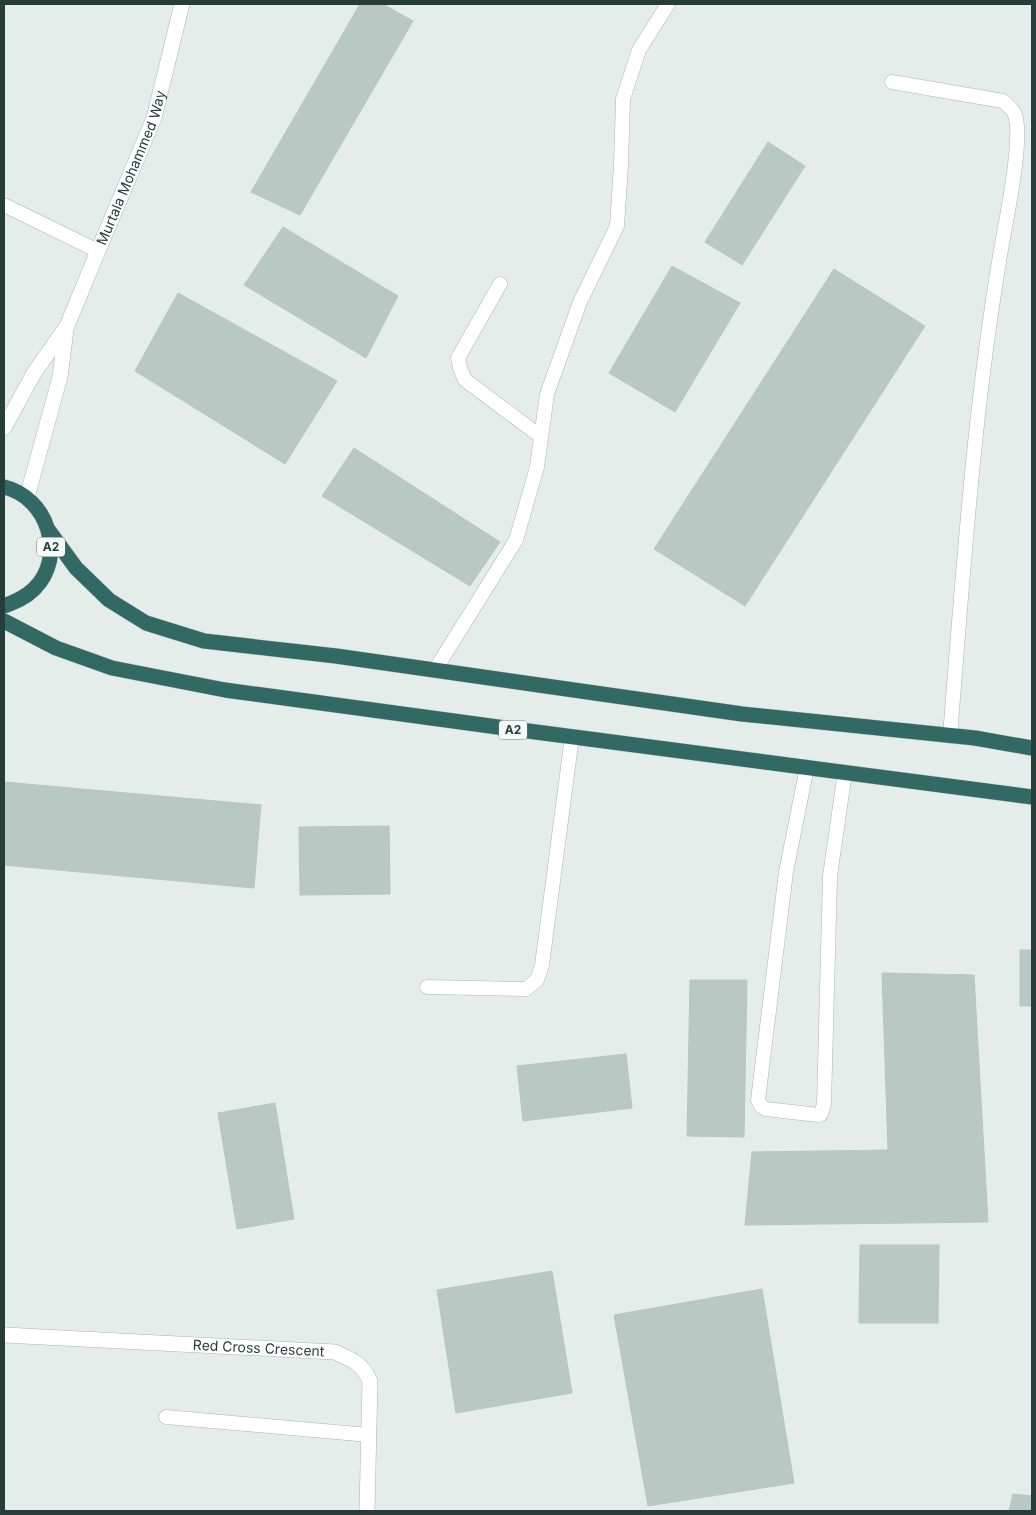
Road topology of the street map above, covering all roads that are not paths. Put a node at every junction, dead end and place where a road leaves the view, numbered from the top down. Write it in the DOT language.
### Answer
graph roads {
  1 [pos="182,4"];
  2 [pos="668,4"];
  3 [pos="892,82"];
  4 [pos="4,205"];
  5 [pos="98,251"];
  6 [pos="500,284"];
  7 [pos="67,326"];
  8 [pos="4,428"];
  9 [pos="540,436"];
  10 [pos="4,487"];
  11 [pos="27,498"];
  12 [pos="49,531"];
  13 [pos="4,606"];
  14 [pos="4,621"];
  15 [pos="436,670"];
  16 [pos="950,736"];
  17 [pos="572,737"];
  18 [pos="1032,748"];
  19 [pos="806,767"];
  20 [pos="845,772"];
  21 [pos="1032,797"];
  22 [pos="427,987"];
  23 [pos="4,1335"];
  24 [pos="166,1417"];
  25 [pos="369,1435"];
  26 [pos="367,1511"];
  1 -- 5 [label="street, Murtala Mohammed Way"];
  2 -- 9 [label="lane"];
  3 -- 16 [label="lane"];
  4 -- 5 [label="lane"];
  5 -- 7 [label="street, Murtala Mohammed Way"];
  6 -- 9 [label="lane"];
  7 -- 8 [label="street"];
  7 -- 11 [label="street"];
  9 -- 15 [label="lane"];
  10 -- 11 [label="highway, A2"];
  11 -- 12 [label="highway, A2"];
  12 -- 13 [label="highway, A2"];
  12 -- 15 [label="highway, A2"];
  14 -- 17 [label="highway, A2"];
  15 -- 16 [label="highway, A2"];
  16 -- 18 [label="highway, A2"];
  17 -- 19 [label="highway, A2"];
  17 -- 22 [label="lane"];
  19 -- 20 [label="highway, A2"];
  19 -- 20 [label="lane"];
  20 -- 21 [label="highway, A2"];
  23 -- 25 [label="street, Red Cross Crescent"];
  24 -- 25 [label="lane"];
  25 -- 26 [label="street, Red Cross Crescent"];
}
